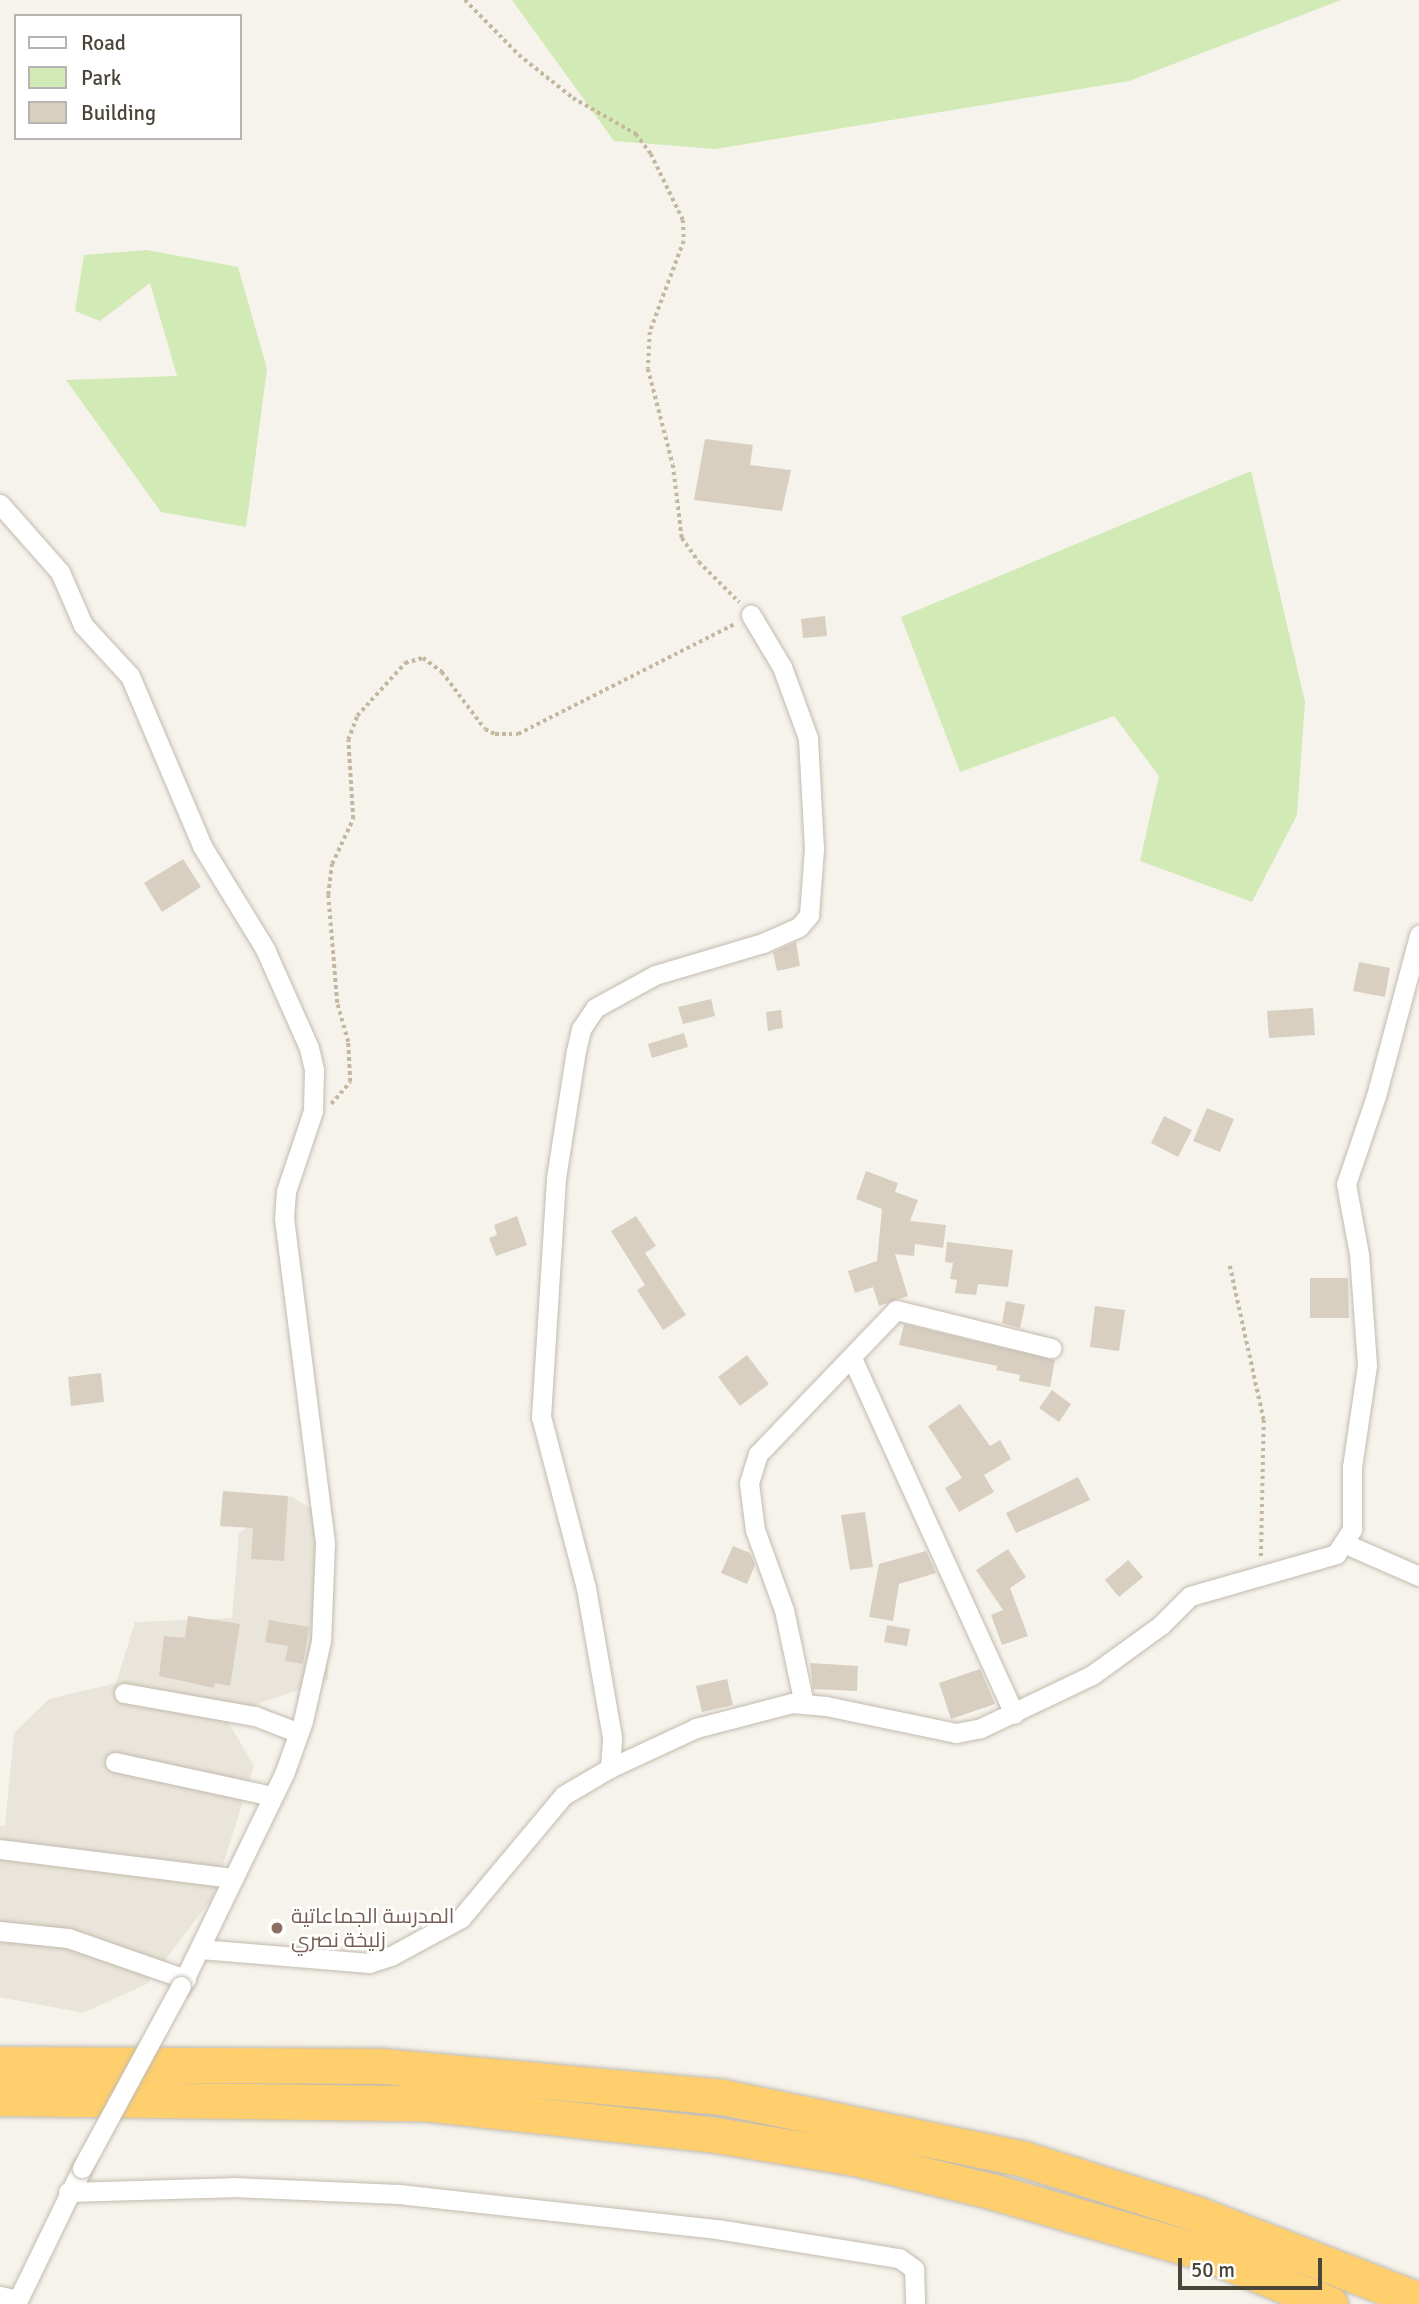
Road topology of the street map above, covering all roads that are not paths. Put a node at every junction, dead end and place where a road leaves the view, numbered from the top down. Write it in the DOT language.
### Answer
graph roads {
  1 [pos="0,504"];
  2 [pos="751,615"];
  3 [pos="1419,935"];
  4 [pos="1051,1348"];
  5 [pos="852,1358"];
  6 [pos="1346,1544"];
  7 [pos="1419,1576"];
  8 [pos="124,1693"];
  9 [pos="804,1704"];
  10 [pos="1014,1714"];
  11 [pos="299,1733"];
  12 [pos="115,1762"];
  13 [pos="610,1768"];
  14 [pos="272,1796"];
  15 [pos="0,1849"];
  16 [pos="233,1878"];
  17 [pos="0,1931"];
  18 [pos="200,1949"];
  19 [pos="183,1983"];
  20 [pos="0,2064"];
  21 [pos="0,2098"];
  22 [pos="68,2192"];
  23 [pos="11,2300"];
  24 [pos="1419,2300"];
  25 [pos="915,2304"];
  26 [pos="1330,2304"];
  1 -- 11 [label="street"];
  2 -- 13 [label="street"];
  3 -- 6 [label="street"];
  4 -- 5 [label="street"];
  5 -- 9 [label="street"];
  5 -- 10 [label="street"];
  6 -- 7 [label="street"];
  6 -- 10 [label="street"];
  8 -- 11 [label="street"];
  9 -- 10 [label="street"];
  9 -- 13 [label="street"];
  11 -- 14 [label="street"];
  12 -- 14 [label="street"];
  13 -- 18 [label="street"];
  14 -- 16 [label="street"];
  15 -- 16 [label="street"];
  16 -- 18 [label="street"];
  17 -- 19 [label="street"];
  18 -- 19 [label="street"];
  19 -- 22 [label="street, bridge"];
  20 -- 24 [label="highway"];
  21 -- 26 [label="highway"];
  22 -- 23 [label="street"];
  22 -- 25 [label="street"];
}
